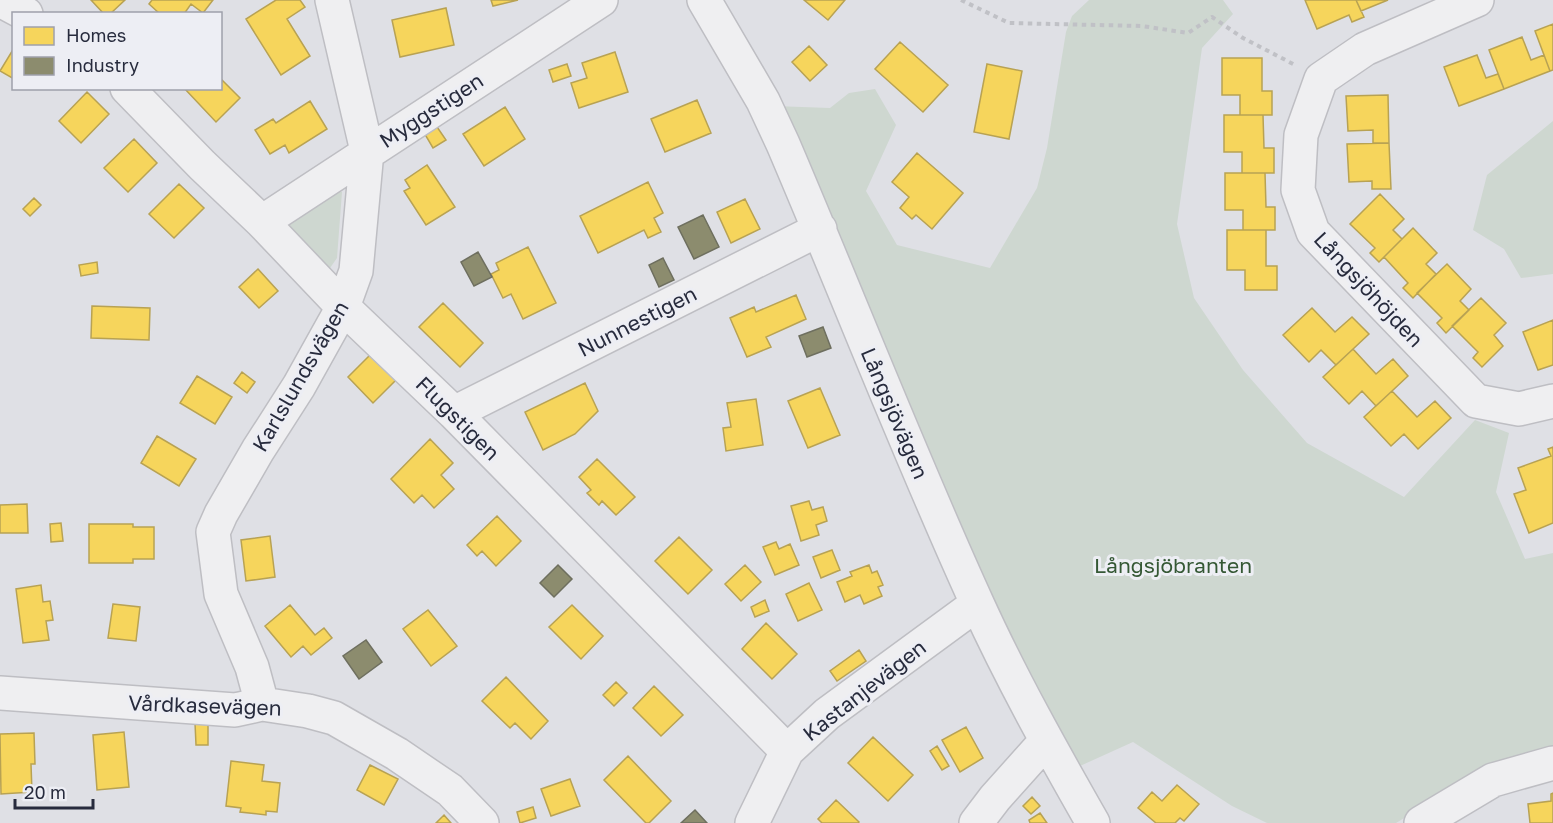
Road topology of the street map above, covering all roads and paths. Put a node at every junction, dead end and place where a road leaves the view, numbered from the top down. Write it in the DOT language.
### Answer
graph roads {
  1 [pos="0,0"];
  2 [pos="332,0"];
  3 [pos="601,0"];
  4 [pos="704,0"];
  5 [pos="961,0"];
  6 [pos="1477,0"];
  7 [pos="22,12"];
  8 [pos="1321,79"];
  9 [pos="129,90"];
  10 [pos="367,151"];
  11 [pos="262,222"];
  12 [pos="820,229"];
  13 [pos="343,307"];
  14 [pos="1553,401"];
  15 [pos="454,412"];
  16 [pos="977,604"];
  17 [pos="0,693"];
  18 [pos="262,704"];
  19 [pos="1046,741"];
  20 [pos="787,751"];
  21 [pos="1553,763"];
  22 [pos="482,823"];
  23 [pos="752,823"];
  24 [pos="976,823"];
  25 [pos="1093,823"];
  26 [pos="1421,823"];
  1 -- 7 [label="street"];
  2 -- 10 [label="street, Karlslundsvägen"];
  3 -- 10 [label="street, Myggstigen"];
  4 -- 12 [label="street, Långsjövägen"];
  5 -- 8 [label="path"];
  6 -- 8 [label="street"];
  8 -- 14 [label="street, Långsjöhöjden"];
  9 -- 11 [label="street, Flugstigen"];
  10 -- 11 [label="street, Myggstigen"];
  10 -- 13 [label="street, Karlslundsvägen"];
  11 -- 13 [label="street, Flugstigen"];
  12 -- 15 [label="street, Nunnestigen"];
  12 -- 16 [label="street, Långsjövägen"];
  13 -- 15 [label="street, Flugstigen"];
  13 -- 18 [label="street, Karlslundsvägen"];
  15 -- 20 [label="street, Flugstigen"];
  16 -- 19 [label="street, Långsjövägen"];
  16 -- 20 [label="street, Kastanjevägen"];
  17 -- 18 [label="street, Vårdkasevägen"];
  18 -- 22 [label="street, Vårdkasevägen"];
  19 -- 24 [label="street"];
  19 -- 25 [label="street, Långsjövägen"];
  20 -- 23 [label="street, Kastanjevägen"];
  21 -- 26 [label="street"];
}
